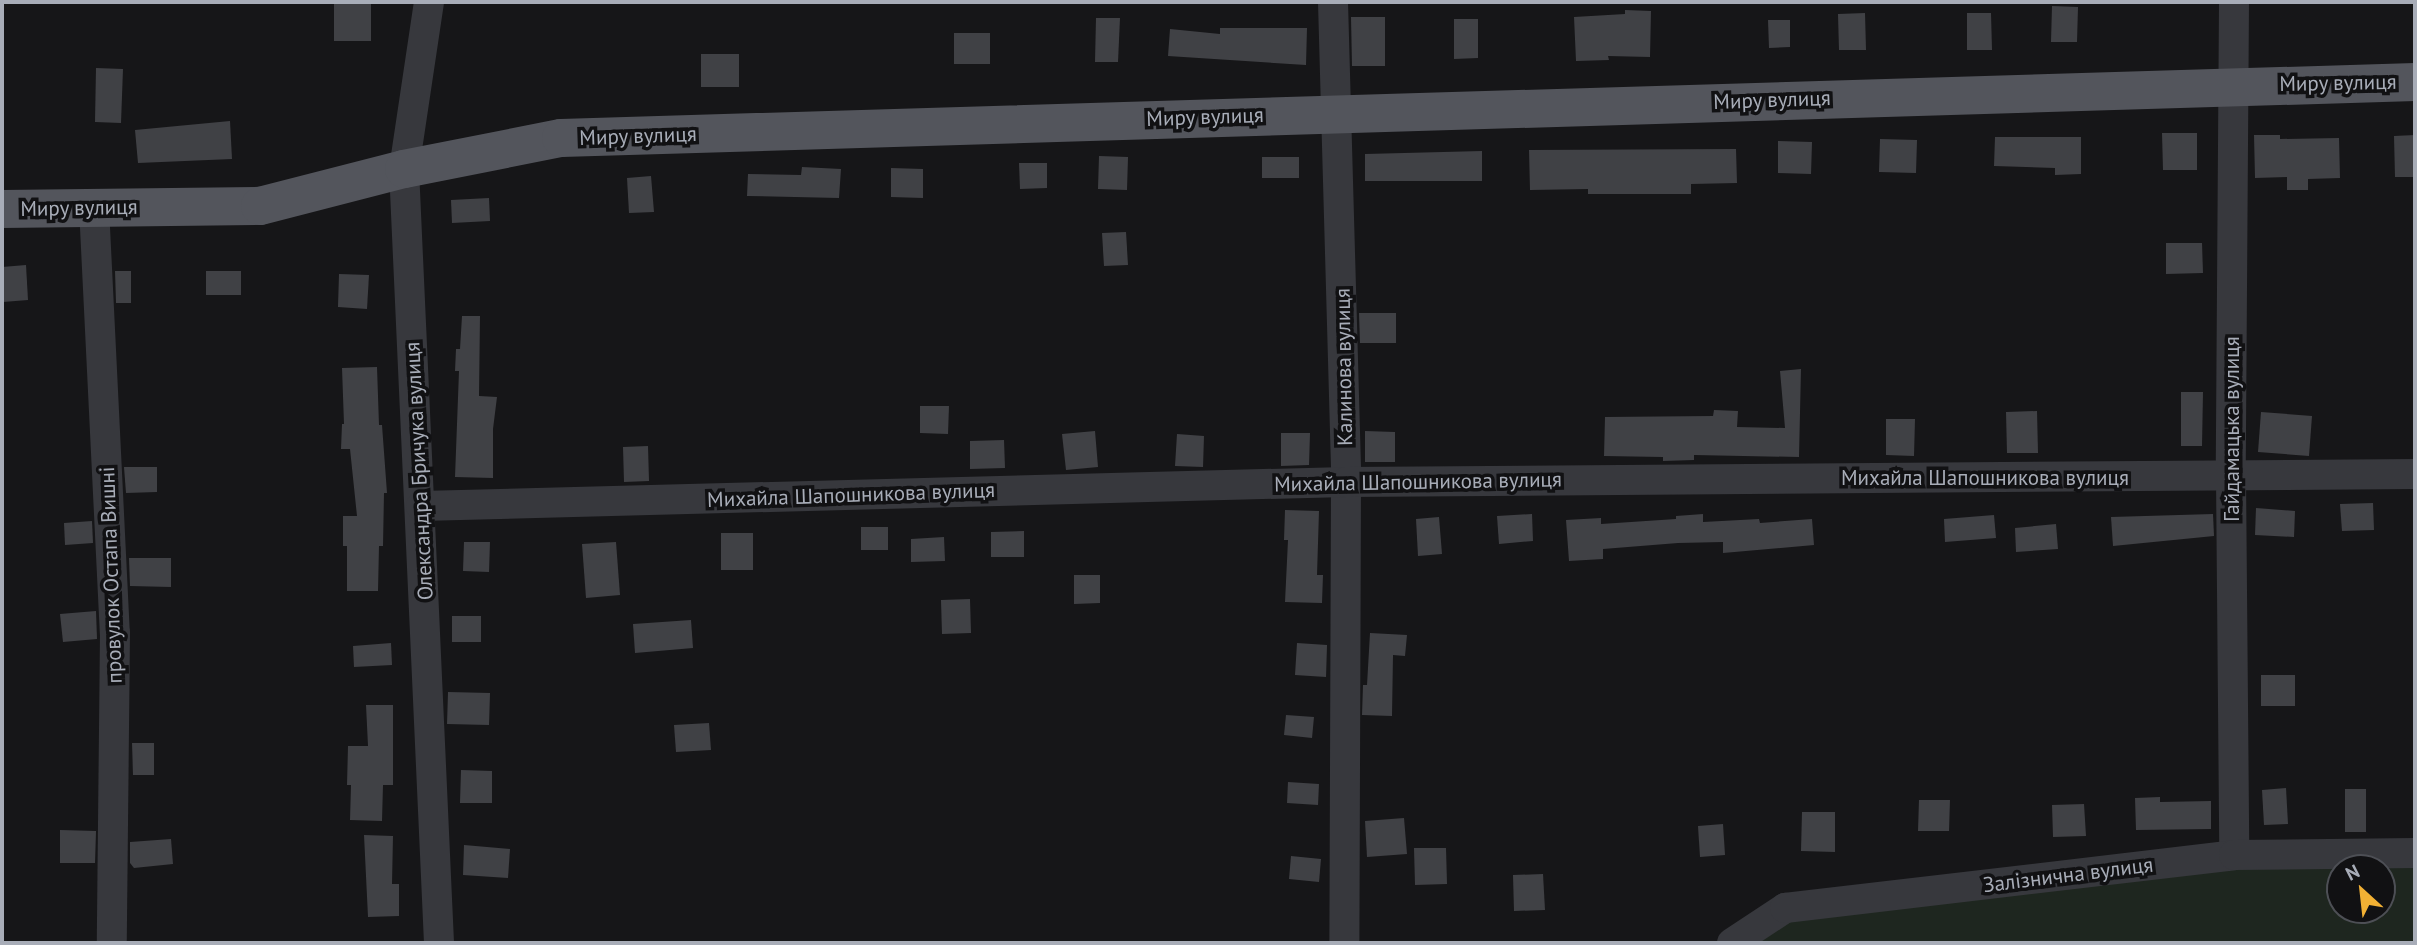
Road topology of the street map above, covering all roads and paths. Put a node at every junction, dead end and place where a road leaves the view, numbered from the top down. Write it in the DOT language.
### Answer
graph roads {
  1 [pos="429,2"];
  2 [pos="1333,2"];
  3 [pos="2234,2"];
  4 [pos="2415,82"];
  5 [pos="2233,86"];
  6 [pos="1338,113"];
  7 [pos="404,169"];
  8 [pos="94,207"];
  9 [pos="2,209"];
  10 [pos="2415,474"];
  11 [pos="2231,476"];
  12 [pos="1346,482"];
  13 [pos="421,506"];
  14 [pos="2415,853"];
  15 [pos="2234,855"];
  16 [pos="112,943"];
  17 [pos="439,943"];
  18 [pos="1344,943"];
  19 [pos="1732,943"];
  1 -- 7 [label="street, Олександра Бричука вулиця"];
  2 -- 6 [label="street, Калинова вулиця"];
  3 -- 5 [label="street, Гайдамацька вулиця"];
  4 -- 5 [label="main road, Миру вулиця"];
  5 -- 6 [label="main road, Миру вулиця"];
  5 -- 11 [label="street, Гайдамацька вулиця"];
  6 -- 7 [label="main road, Миру вулиця"];
  6 -- 12 [label="street, Калинова вулиця"];
  7 -- 8 [label="main road, Миру вулиця"];
  7 -- 13 [label="street, Олександра Бричука вулиця"];
  8 -- 9 [label="main road, Миру вулиця"];
  8 -- 16 [label="street, провулок Остапа Вишні"];
  10 -- 11 [label="street, Михайла Шапошникова вулиця"];
  11 -- 12 [label="street, Михайла Шапошникова вулиця"];
  11 -- 15 [label="street, Гайдамацька вулиця"];
  12 -- 13 [label="street, Михайла Шапошникова вулиця"];
  12 -- 18 [label="street, Калинова вулиця"];
  13 -- 17 [label="street, Олександра Бричука вулиця"];
  14 -- 15 [label="street, Залізнична вулиця"];
  15 -- 19 [label="street, Залізнична вулиця"];
}
